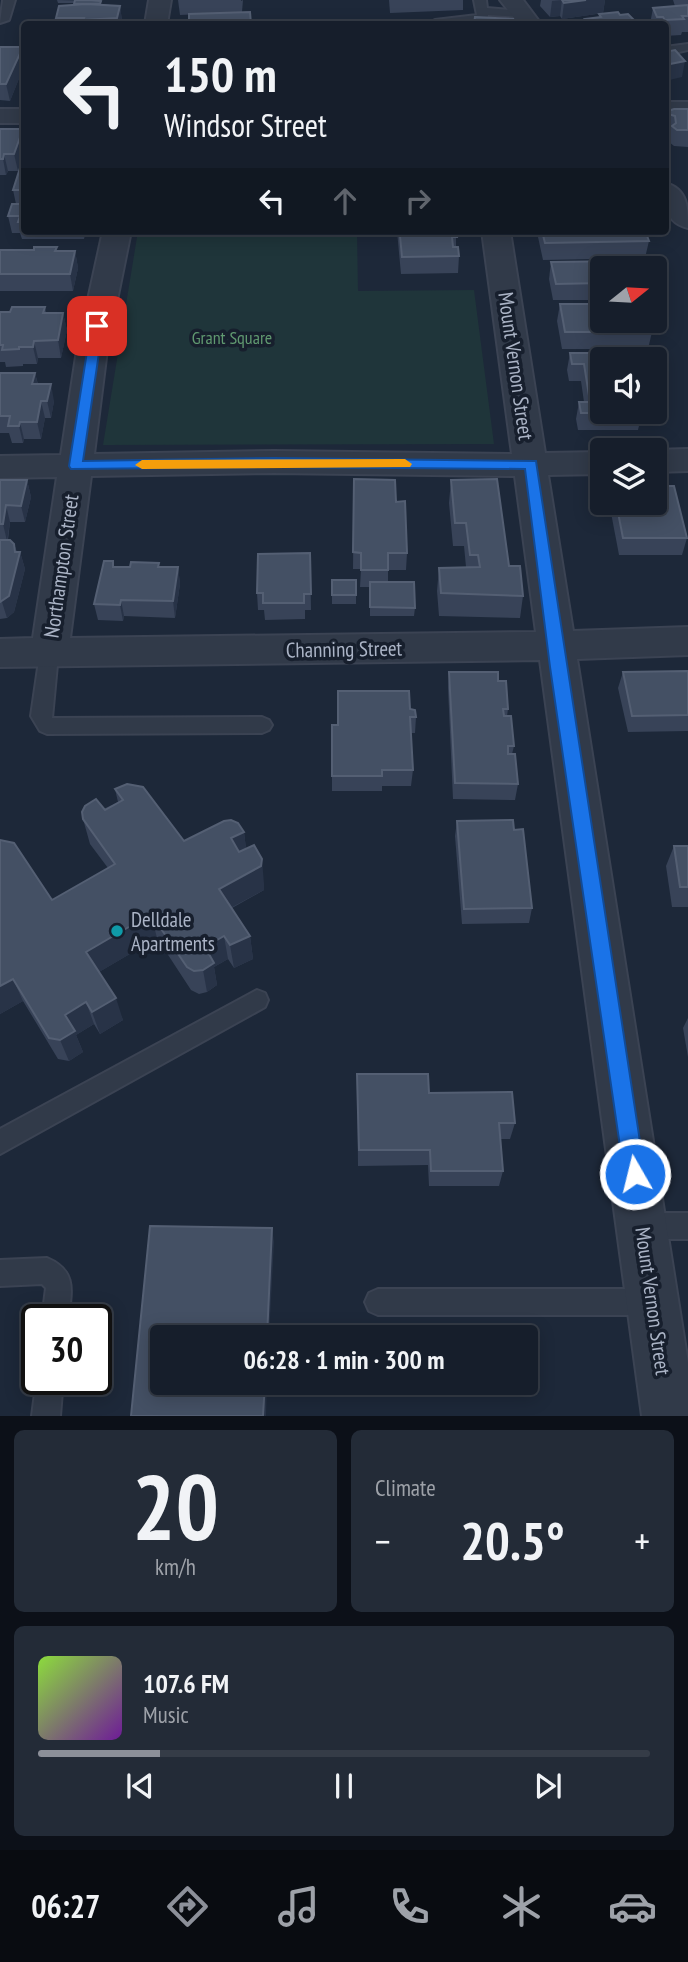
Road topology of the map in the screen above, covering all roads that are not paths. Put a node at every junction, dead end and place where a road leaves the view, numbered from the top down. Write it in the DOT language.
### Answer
graph roads {
  1 [pos="9,0"];
  2 [pos="160,0"];
  3 [pos="481,5"];
  4 [pos="521,13"];
  5 [pos="0,20"];
  6 [pos="156,21"];
  7 [pos="462,21"];
  8 [pos="688,47"];
  9 [pos="669,50"];
  10 [pos="669,109"];
  11 [pos="688,109"];
  12 [pos="0,116"];
  13 [pos="21,116"];
  14 [pos="669,196"];
  15 [pos="688,220"];
  16 [pos="116,235"];
  17 [pos="497,235"];
  18 [pos="688,460"];
  19 [pos="667,461"];
  20 [pos="590,463"];
  21 [pos="531,465"];
  22 [pos="75,466"];
  23 [pos="0,467"];
  24 [pos="688,641"];
  25 [pos="556,646"];
  26 [pos="0,653"];
  27 [pos="49,653"];
  28 [pos="262,725"];
  29 [pos="257,1000"];
  30 [pos="0,1142"];
  31 [pos="642,1226"];
  32 [pos="688,1226"];
  33 [pos="0,1273"];
  34 [pos="378,1302"];
  35 [pos="652,1302"];
  36 [pos="57,1304"];
  37 [pos="48,1395"];
  38 [pos="46,1416"];
  39 [pos="669,1416"];
  1 -- 5 [label="lane"];
  2 -- 6 [label="street"];
  3 -- 4 [label="lane"];
  3 -- 7 [label="lane"];
  8 -- 9 [label="lane"];
  10 -- 11 [label="street"];
  12 -- 13 [label="street"];
  14 -- 15 [label="street"];
  16 -- 22 [label="street, Northampton Street"];
  17 -- 21 [label="street, Mount Vernon Street"];
  18 -- 19 [label="street"];
  20 -- 21 [label="street"];
  21 -- 22 [label="street"];
  21 -- 25 [label="street, Mount Vernon Street"];
  22 -- 23 [label="street"];
  22 -- 27 [label="street, Northampton Street"];
  24 -- 25 [label="street, Channing Street"];
  25 -- 27 [label="street, Channing Street"];
  25 -- 31 [label="street, Mount Vernon Street"];
  26 -- 27 [label="street, Channing Street"];
  27 -- 28 [label="lane"];
  29 -- 30 [label="lane"];
  31 -- 32 [label="lane"];
  31 -- 35 [label="street, Mount Vernon Street"];
  33 -- 36 [label="lane"];
  34 -- 35 [label="lane"];
  35 -- 39 [label="street, Mount Vernon Street"];
  37 -- 38 [label="lane"];
}
